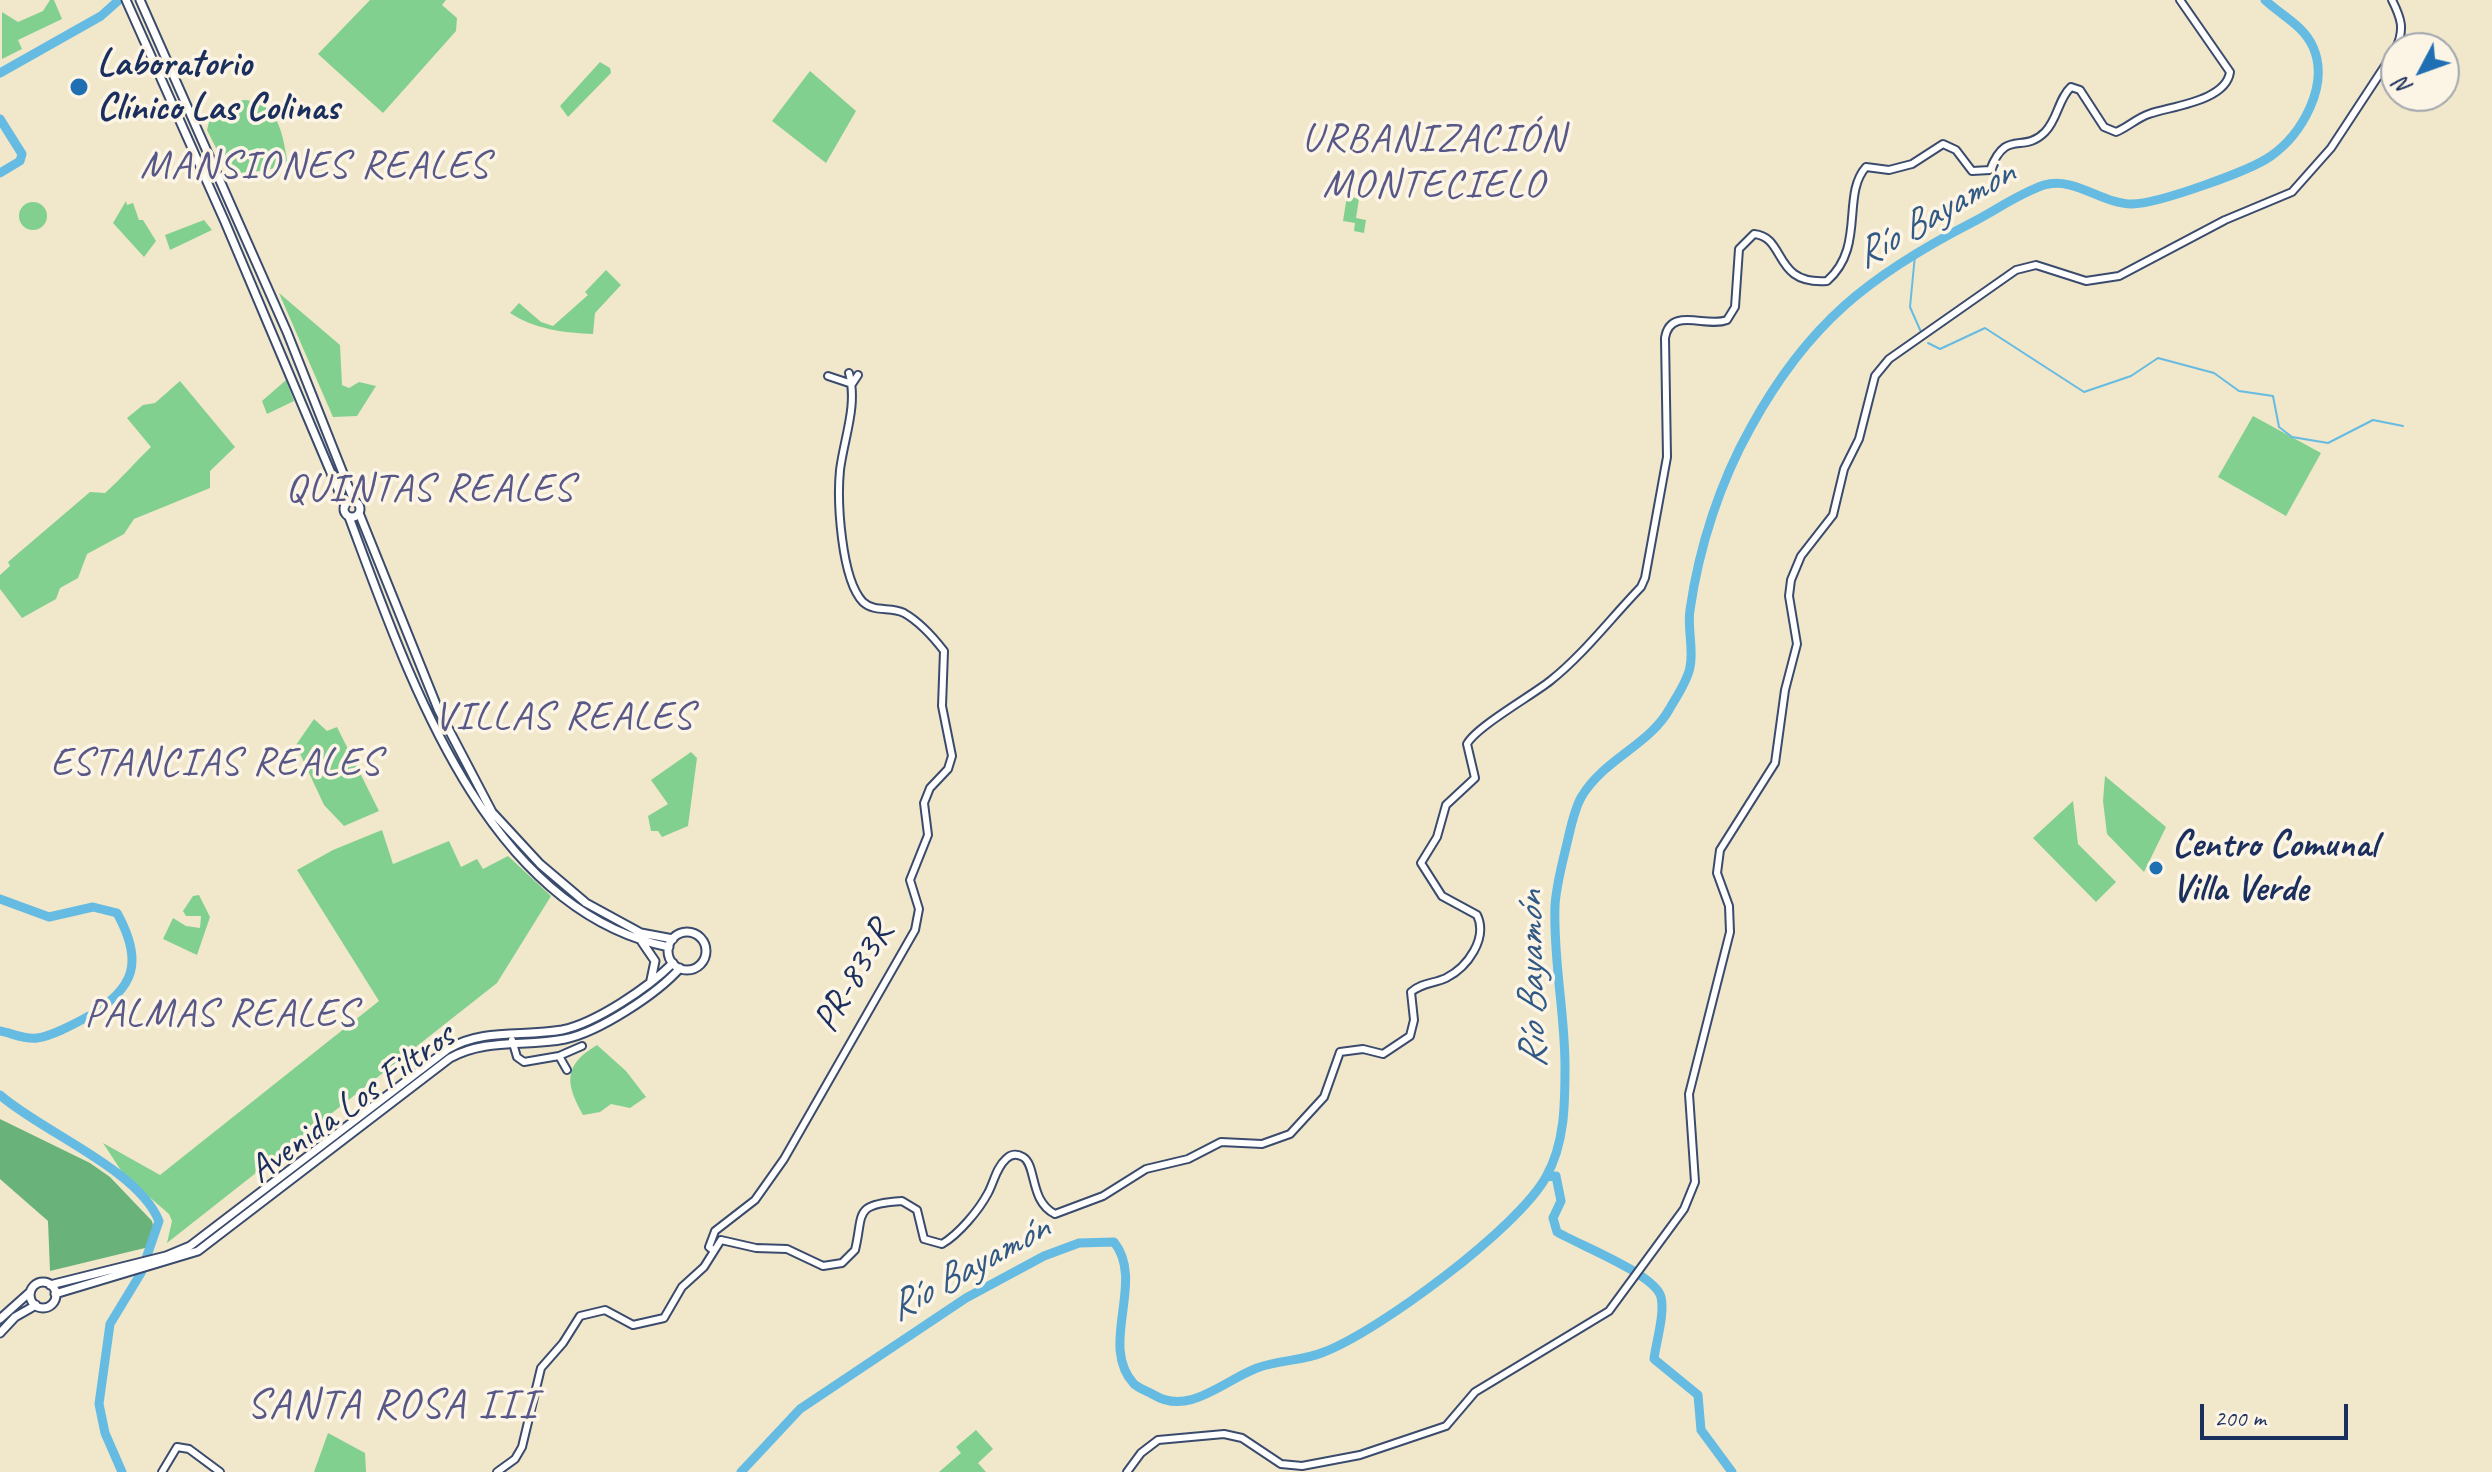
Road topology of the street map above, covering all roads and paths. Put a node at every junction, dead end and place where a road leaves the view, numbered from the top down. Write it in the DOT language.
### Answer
graph roads {
  1 [pos="126,0"];
  2 [pos="140,0"];
  3 [pos="2180,0"];
  4 [pos="2392,0"];
  5 [pos="2403,32"];
  6 [pos="2380,73"];
  7 [pos="849,373"];
  8 [pos="858,375"];
  9 [pos="828,376"];
  10 [pos="852,384"];
  11 [pos="354,501"];
  12 [pos="345,506"];
  13 [pos="359,513"];
  14 [pos="349,517"];
  15 [pos="637,939"];
  16 [pos="673,939"];
  17 [pos="669,947"];
  18 [pos="673,963"];
  19 [pos="680,968"];
  20 [pos="649,983"];
  21 [pos="512,1039"];
  22 [pos="582,1046"];
  23 [pos="559,1056"];
  24 [pos="567,1070"];
  25 [pos="713,1250"];
  26 [pos="103,1275"];
  27 [pos="50,1285"];
  28 [pos="32,1290"];
  29 [pos="55,1294"];
  30 [pos="36,1305"];
  31 [pos="0,1319"];
  32 [pos="0,1333"];
  33 [pos="162,1472"];
  34 [pos="220,1472"];
  35 [pos="497,1472"];
  36 [pos="1127,1472"];
  1 -- 12 [label="main road"];
  2 -- 11 [label="main road"];
  3 -- 25 [label="street"];
  4 -- 5 [label="street"];
  6 -- 36 [label="street"];
  7 -- 10 [label="street, PR-833R / PR-833R"];
  8 -- 10 [label="street, PR-833R"];
  9 -- 10 [label="street"];
  10 -- 25 [label="street, PR-833R / PR-833R"];
  11 -- 12 [label="main road"];
  11 -- 13 [label="main road"];
  12 -- 14 [label="main road"];
  13 -- 14 [label="main road"];
  13 -- 16 [label="main road"];
  14 -- 15 [label="main road"];
  15 -- 17 [label="main road"];
  15 -- 20 [label="main road"];
  16 -- 17 [label="main road"];
  16 -- 19 [label="main road"];
  17 -- 18 [label="main road"];
  18 -- 19 [label="main road"];
  18 -- 20 [label="main road, Avenida Los Filtros"];
  19 -- 21 [label="main road, Avenida Los Filtros"];
  20 -- 21 [label="main road, Avenida Los Filtros"];
  21 -- 23 [label="street"];
  21 -- 26 [label="main road, Avenida Los Filtros"];
  22 -- 23 [label="street"];
  23 -- 24 [label="street"];
  25 -- 35 [label="street, PR-833R"];
  26 -- 27 [label="main road, Avenida Los Filtros"];
  26 -- 29 [label="main road, Avenida Los Filtros"];
  27 -- 28 [label="main road"];
  27 -- 29 [label="main road"];
  28 -- 30 [label="main road"];
  28 -- 31 [label="main road"];
  29 -- 30 [label="main road"];
  30 -- 32 [label="main road"];
  33 -- 34 [label="street"];
}
